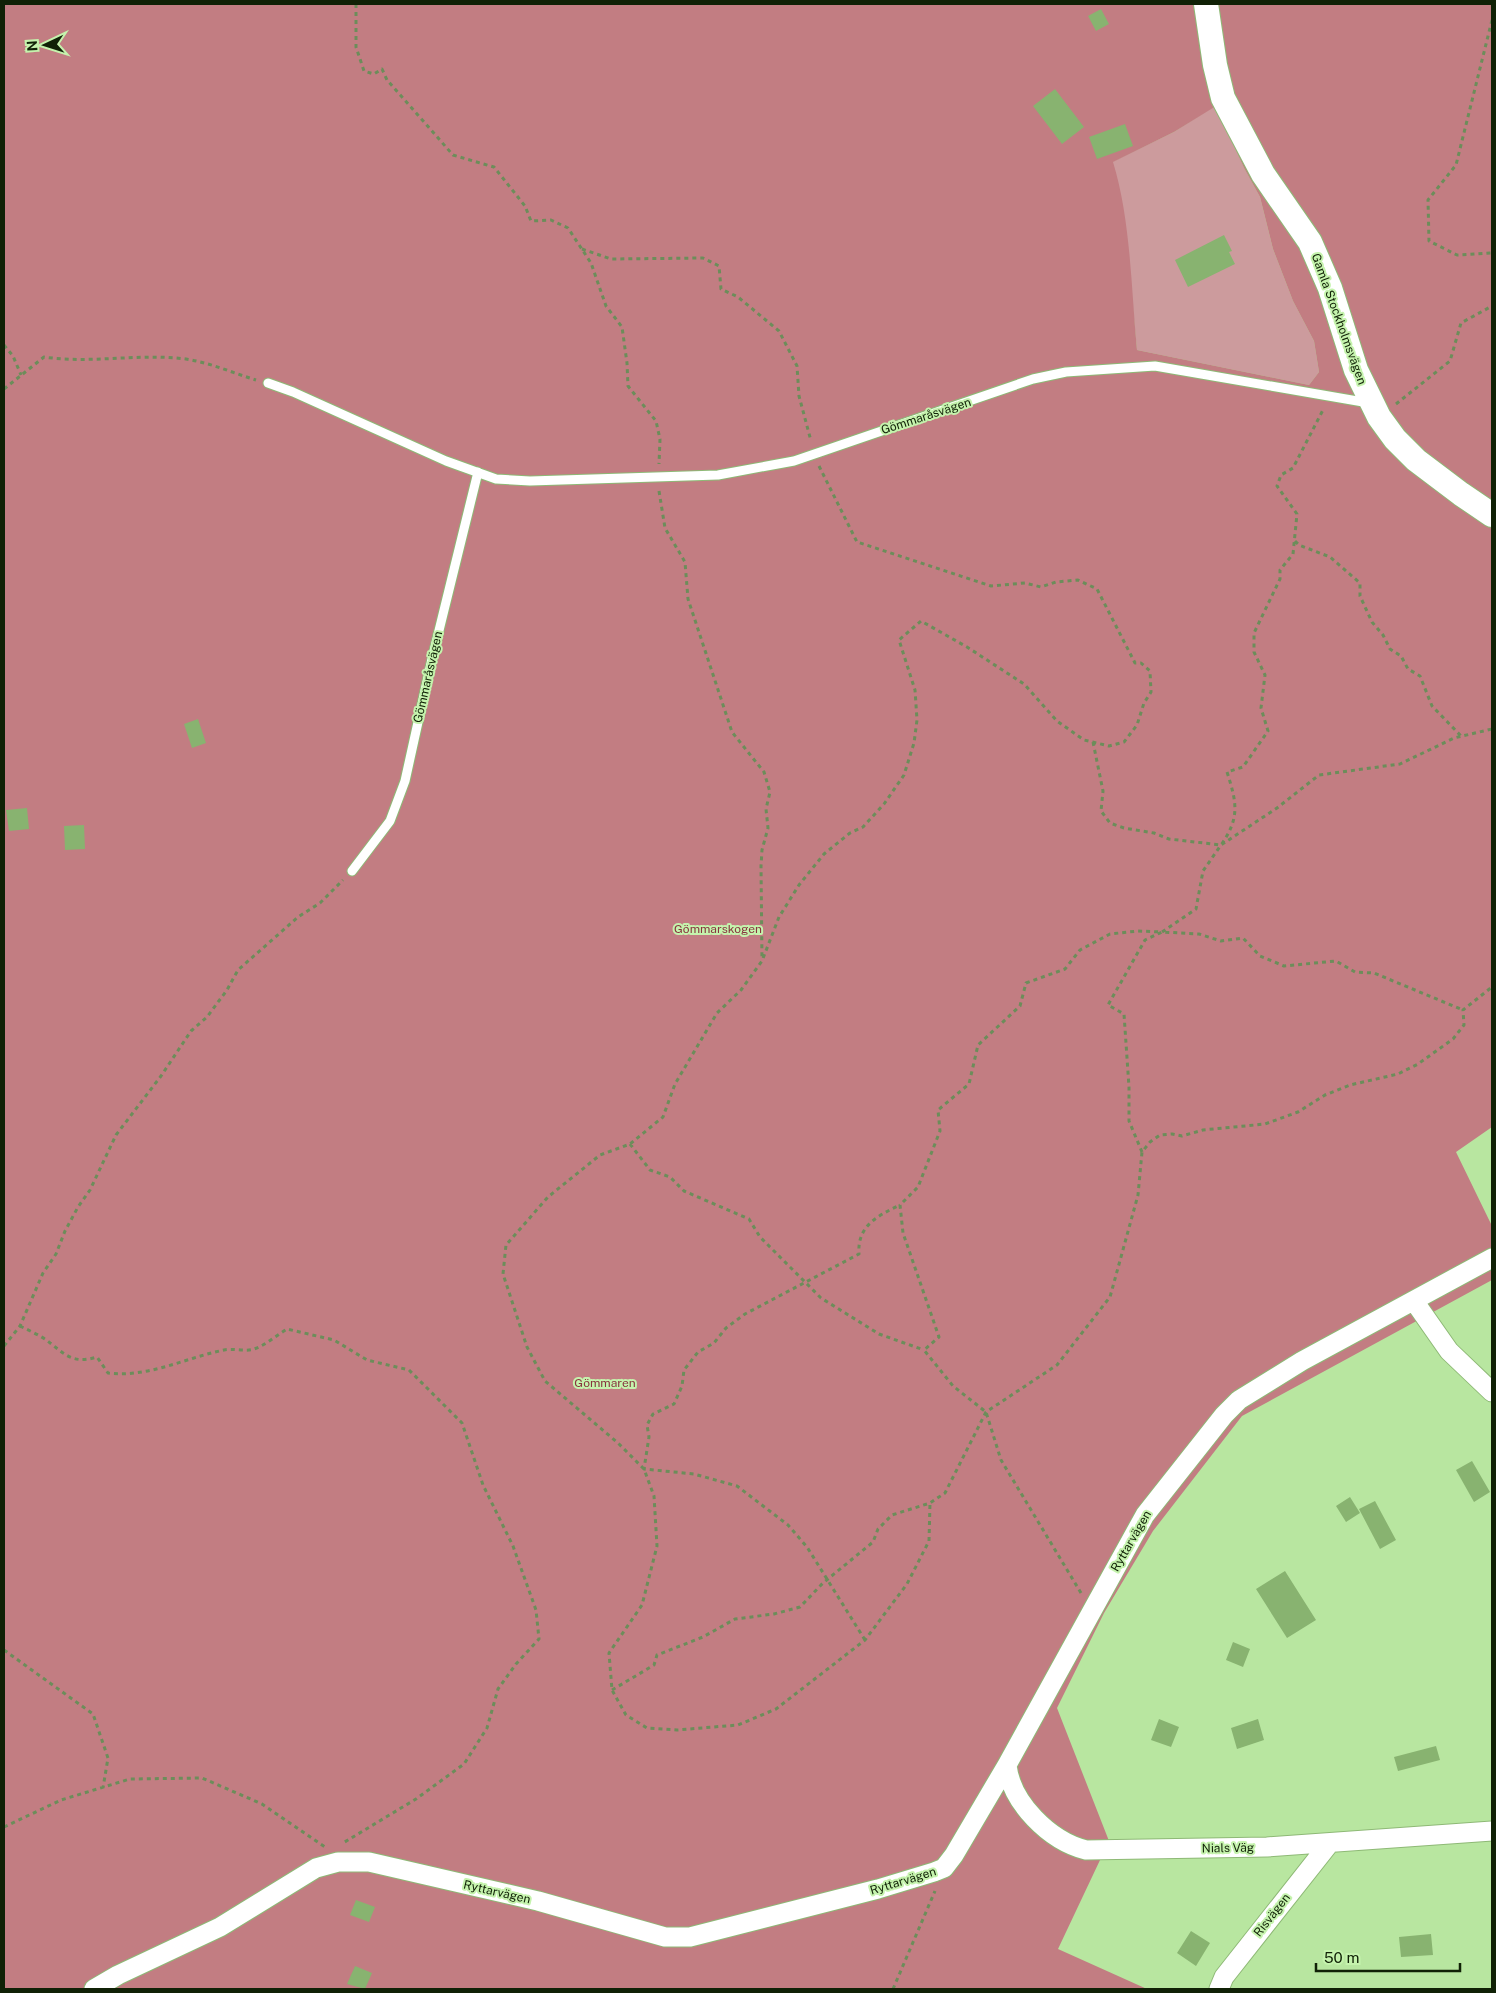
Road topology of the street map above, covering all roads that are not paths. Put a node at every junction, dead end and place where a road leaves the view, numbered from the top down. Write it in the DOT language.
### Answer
graph roads {
  1 [pos="1206,4"];
  2 [pos="268,383"];
  3 [pos="1376,411"];
  4 [pos="478,472"];
  5 [pos="1492,515"];
  6 [pos="352,871"];
  7 [pos="1492,1258"];
  8 [pos="1414,1302"];
  9 [pos="1492,1392"];
  10 [pos="1007,1765"];
  11 [pos="1492,1831"];
  12 [pos="1329,1844"];
  13 [pos="94,1989"];
  14 [pos="1219,1989"];
  1 -- 3 [label="street, Gamla Stockholmsvägen"];
  2 -- 4 [label="lane, Gömmaråsvägen"];
  3 -- 4 [label="lane, Gömmaråsvägen"];
  3 -- 5 [label="street, Gamla Stockholmsvägen"];
  4 -- 6 [label="lane, Gömmaråsvägen"];
  7 -- 8 [label="street, Ryttarvägen"];
  8 -- 9 [label="street"];
  8 -- 10 [label="street, Ryttarvägen"];
  10 -- 12 [label="street, Nials Väg"];
  10 -- 13 [label="street, Ryttarvägen"];
  11 -- 12 [label="street, Nials Väg"];
  12 -- 14 [label="street, Risvägen"];
}
